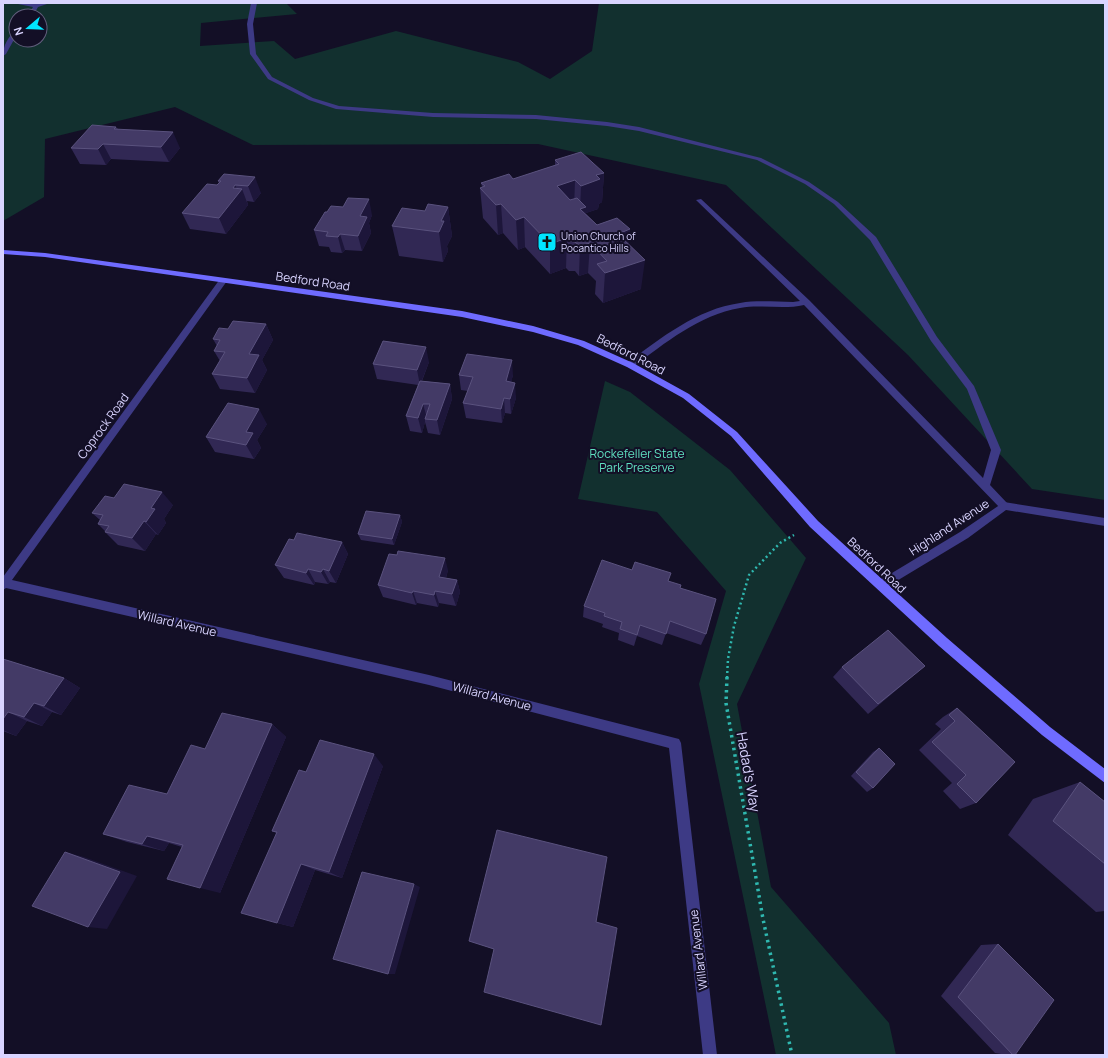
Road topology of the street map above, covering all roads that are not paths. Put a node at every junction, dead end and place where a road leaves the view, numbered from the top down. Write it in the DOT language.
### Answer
graph roads {
  1 [pos="16,3"];
  2 [pos="47,3"];
  3 [pos="254,3"];
  4 [pos="36,6"];
  5 [pos="8,44"];
  6 [pos="3,54"];
  7 [pos="699,200"];
  8 [pos="3,252"];
  9 [pos="223,281"];
  10 [pos="806,302"];
  11 [pos="630,365"];
  12 [pos="985,486"];
  13 [pos="1004,506"];
  14 [pos="1105,522"];
  15 [pos="3,584"];
  16 [pos="881,585"];
  17 [pos="1105,777"];
  18 [pos="710,1055"];
  1 -- 4 [label="street"];
  2 -- 4 [label="street"];
  3 -- 12 [label="street"];
  5 -- 6 [label="street"];
  7 -- 10 [label="street"];
  8 -- 9 [label="main road, Bedford Road"];
  9 -- 11 [label="main road, Bedford Road"];
  9 -- 15 [label="street, Coprock Road"];
  10 -- 11 [label="street"];
  10 -- 12 [label="street"];
  11 -- 16 [label="main road, Bedford Road"];
  12 -- 13 [label="street"];
  13 -- 14 [label="street, Highland Avenue"];
  13 -- 16 [label="street, Highland Avenue"];
  15 -- 18 [label="street, Willard Avenue"];
  16 -- 17 [label="main road, Bedford Road"];
}
